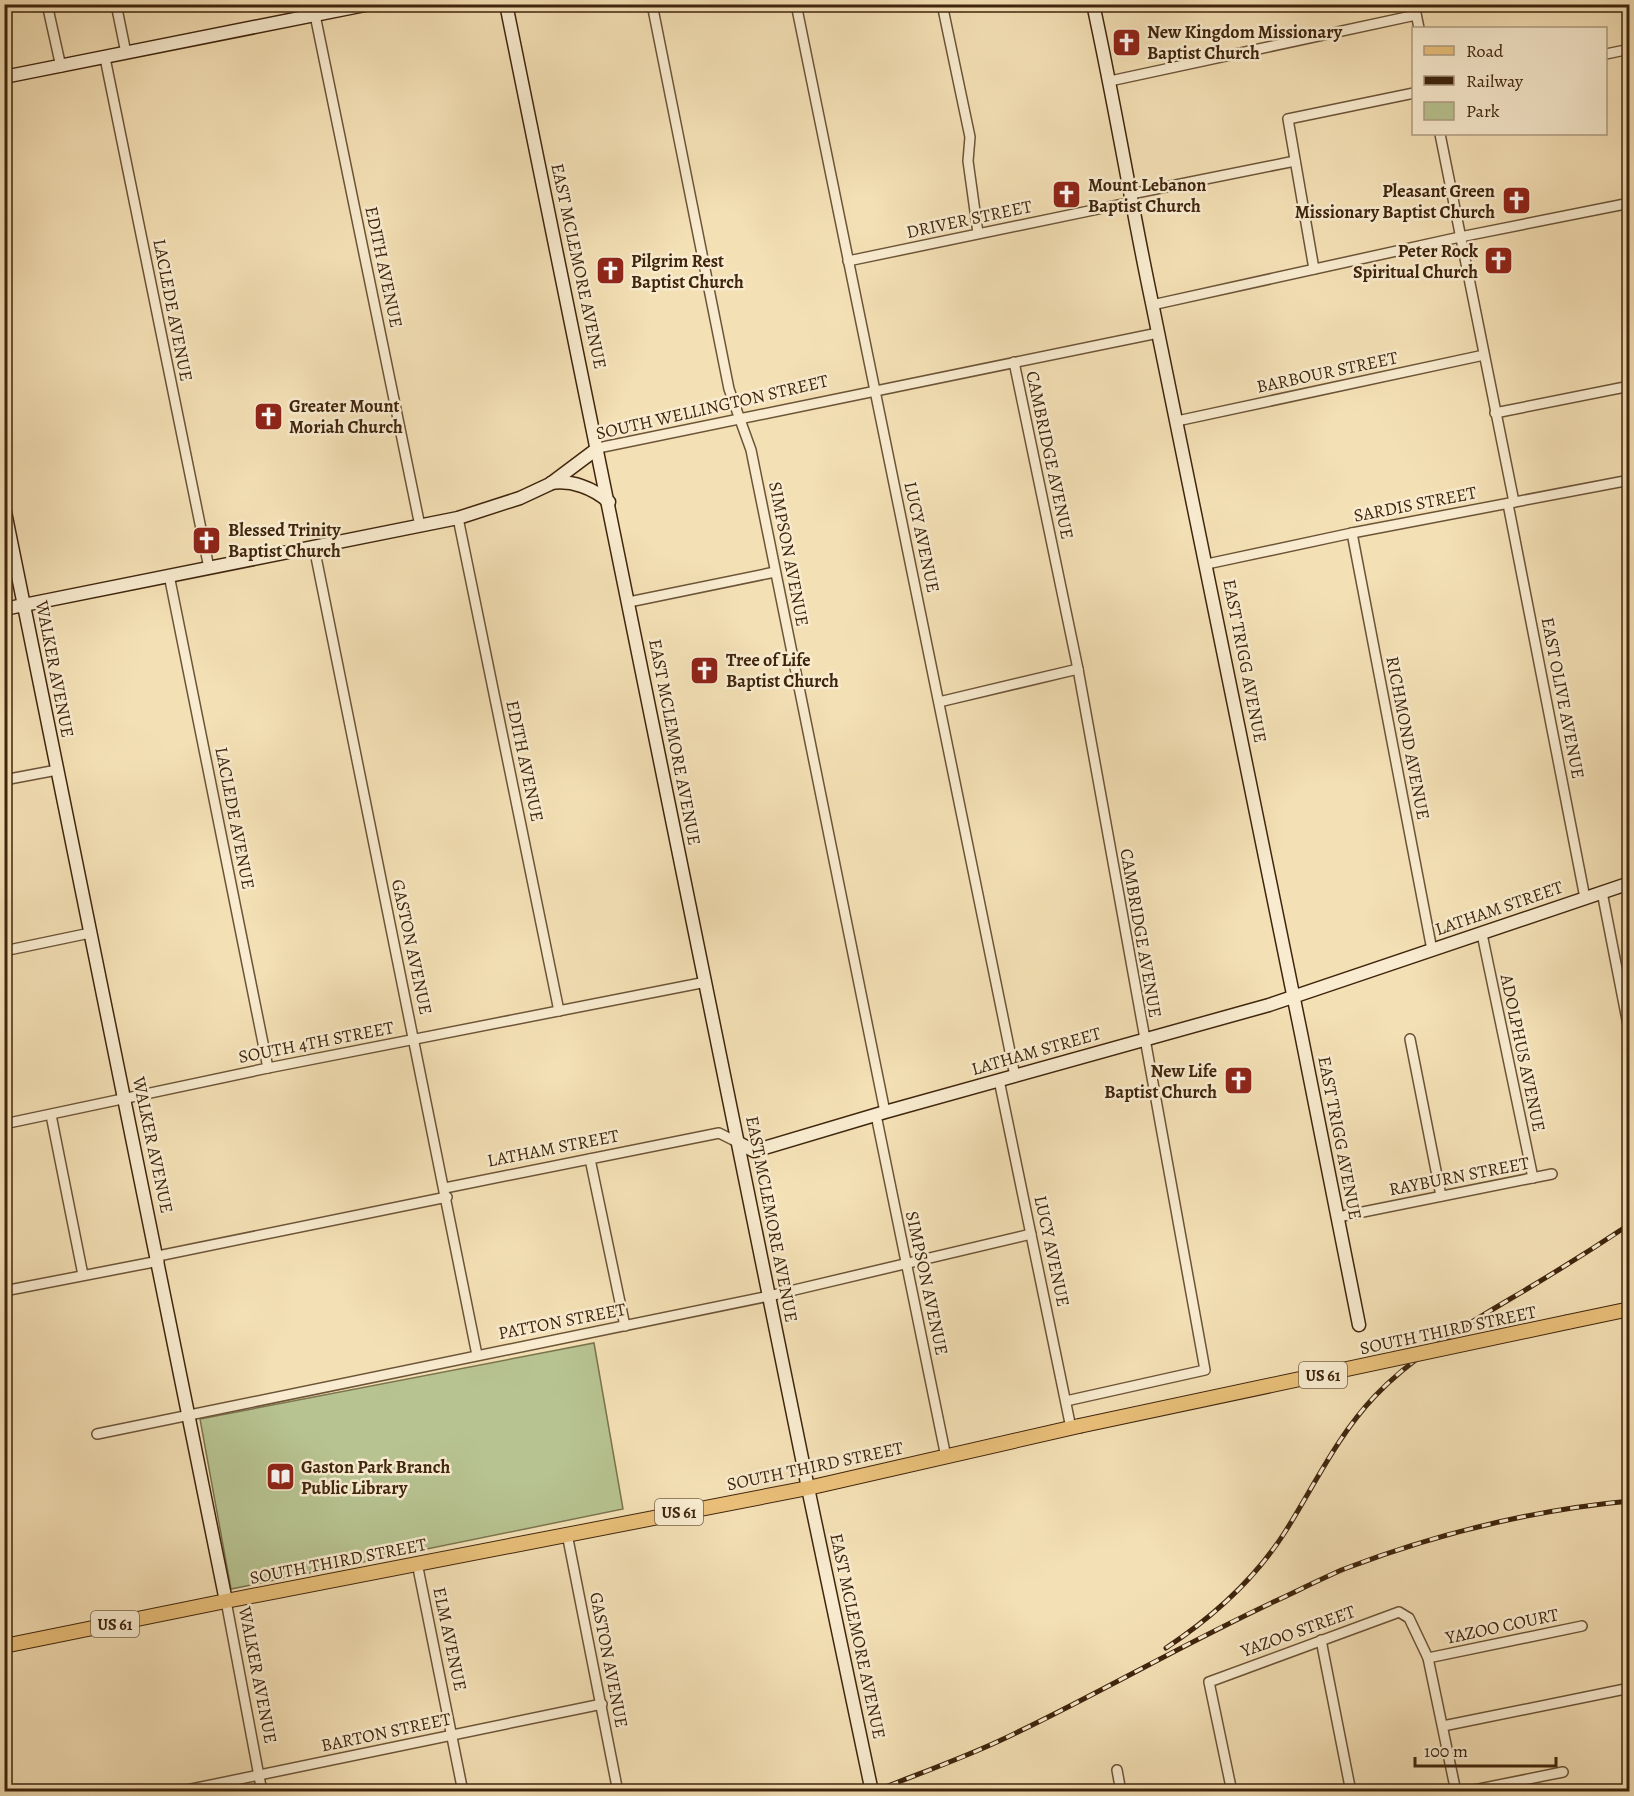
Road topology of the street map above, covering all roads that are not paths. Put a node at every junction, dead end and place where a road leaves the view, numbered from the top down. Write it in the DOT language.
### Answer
graph roads {
  1 [pos="47,4"];
  2 [pos="116,4"];
  3 [pos="370,4"];
  4 [pos="506,4"];
  5 [pos="652,4"];
  6 [pos="796,4"];
  7 [pos="942,4"];
  8 [pos="1093,4"];
  9 [pos="1414,4"];
  10 [pos="354,6"];
  11 [pos="315,15"];
  12 [pos="1416,15"];
  13 [pos="1419,27"];
  14 [pos="1629,49"];
  15 [pos="126,54"];
  16 [pos="1607,54"];
  17 [pos="105,58"];
  18 [pos="61,67"];
  19 [pos="4,77"];
  20 [pos="1110,81"];
  21 [pos="1412,93"];
  22 [pos="1440,135"];
  23 [pos="1295,161"];
  24 [pos="1131,198"];
  25 [pos="1629,203"];
  26 [pos="978,234"];
  27 [pos="1460,237"];
  28 [pos="848,261"];
  29 [pos="1314,269"];
  30 [pos="1152,305"];
  31 [pos="1158,333"];
  32 [pos="1484,356"];
  33 [pos="1014,362"];
  34 [pos="1629,386"];
  35 [pos="875,390"];
  36 [pos="1496,413"];
  37 [pos="739,419"];
  38 [pos="1177,421"];
  39 [pos="598,448"];
  40 [pos="1629,480"];
  41 [pos="550,484"];
  42 [pos="609,502"];
  43 [pos="1511,503"];
  44 [pos="4,507"];
  45 [pos="458,518"];
  46 [pos="420,526"];
  47 [pos="1352,533"];
  48 [pos="314,547"];
  49 [pos="1207,564"];
  50 [pos="209,568"];
  51 [pos="775,572"];
  52 [pos="170,575"];
  53 [pos="629,602"];
  54 [pos="24,605"];
  55 [pos="4,609"];
  56 [pos="1077,669"];
  57 [pos="939,702"];
  58 [pos="57,770"];
  59 [pos="4,780"];
  60 [pos="1629,883"];
  61 [pos="1602,892"];
  62 [pos="1585,898"];
  63 [pos="90,933"];
  64 [pos="1482,934"];
  65 [pos="1432,950"];
  66 [pos="4,951"];
  67 [pos="706,982"];
  68 [pos="1293,997"];
  69 [pos="559,1011"];
  70 [pos="1629,1035"];
  71 [pos="1410,1039"];
  72 [pos="414,1040"];
  73 [pos="1143,1040"];
  74 [pos="268,1068"];
  75 [pos="1015,1076"];
  76 [pos="999,1080"];
  77 [pos="125,1099"];
  78 [pos="880,1113"];
  79 [pos="51,1115"];
  80 [pos="4,1124"];
  81 [pos="739,1143"];
  82 [pos="590,1159"];
  83 [pos="1552,1174"];
  84 [pos="1533,1178"];
  85 [pos="446,1192"];
  86 [pos="1441,1196"];
  87 [pos="1338,1217"];
  88 [pos="1031,1234"];
  89 [pos="158,1258"];
  90 [pos="907,1263"];
  91 [pos="83,1275"];
  92 [pos="4,1291"];
  93 [pos="769,1296"];
  94 [pos="1629,1309"];
  95 [pos="1359,1325"];
  96 [pos="624,1326"];
  97 [pos="477,1355"];
  98 [pos="1066,1401"];
  99 [pos="189,1415"];
  100 [pos="1075,1427"];
  101 [pos="98,1434"];
  102 [pos="946,1457"];
  103 [pos="808,1488"];
  104 [pos="567,1534"];
  105 [pos="417,1563"];
  106 [pos="226,1601"];
  107 [pos="1582,1626"];
  108 [pos="1320,1640"];
  109 [pos="4,1646"];
  110 [pos="1428,1658"];
  111 [pos="1629,1688"];
  112 [pos="602,1704"];
  113 [pos="1443,1726"];
  114 [pos="452,1735"];
  115 [pos="1117,1770"];
  116 [pos="1563,1772"];
  117 [pos="258,1774"];
  118 [pos="177,1791"];
  119 [pos="261,1791"];
  120 [pos="463,1791"];
  121 [pos="618,1791"];
  122 [pos="872,1791"];
  123 [pos="1121,1791"];
  124 [pos="1232,1791"];
  125 [pos="1352,1791"];
  126 [pos="1456,1791"];
  127 [pos="1464,1791"];
  1 -- 18 [label="street"];
  2 -- 15 [label="street"];
  3 -- 10 [label="street"];
  4 -- 39 [label="street, EAST MCLEMORE AVENUE"];
  5 -- 37 [label="street, SIMPSON AVENUE"];
  6 -- 28 [label="street, LUCY AVENUE"];
  7 -- 26 [label="street"];
  8 -- 20 [label="street, EAST TRIGG AVENUE"];
  9 -- 12 [label="street"];
  10 -- 11 [label="street"];
  11 -- 15 [label="street"];
  11 -- 46 [label="street, EDITH AVENUE"];
  12 -- 13 [label="street"];
  12 -- 20 [label="street"];
  14 -- 16 [label="street"];
  15 -- 17 [label="street"];
  17 -- 18 [label="street"];
  17 -- 50 [label="street, LACLEDE AVENUE"];
  18 -- 19 [label="street"];
  20 -- 24 [label="street, EAST TRIGG AVENUE"];
  21 -- 23 [label="street"];
  22 -- 27 [label="street, EAST OLIVE AVENUE"];
  23 -- 24 [label="street, DRIVER STREET"];
  23 -- 29 [label="street"];
  24 -- 26 [label="street, DRIVER STREET"];
  24 -- 30 [label="street, EAST TRIGG AVENUE"];
  25 -- 27 [label="street"];
  26 -- 28 [label="street, DRIVER STREET"];
  27 -- 29 [label="street"];
  27 -- 32 [label="street, EAST OLIVE AVENUE"];
  28 -- 35 [label="street, LUCY AVENUE"];
  29 -- 30 [label="street"];
  30 -- 31 [label="street, EAST TRIGG AVENUE"];
  31 -- 33 [label="street, SOUTH WELLINGTON STREET"];
  31 -- 38 [label="street, EAST TRIGG AVENUE"];
  32 -- 36 [label="street, EAST OLIVE AVENUE"];
  32 -- 38 [label="street, BARBOUR STREET"];
  33 -- 35 [label="street, SOUTH WELLINGTON STREET"];
  33 -- 56 [label="street, CAMBRIDGE AVENUE"];
  34 -- 36 [label="street"];
  35 -- 37 [label="street, SOUTH WELLINGTON STREET"];
  35 -- 57 [label="street, LUCY AVENUE"];
  36 -- 43 [label="street, EAST OLIVE AVENUE"];
  37 -- 39 [label="street, SOUTH WELLINGTON STREET"];
  37 -- 51 [label="street, SIMPSON AVENUE"];
  38 -- 49 [label="street, EAST TRIGG AVENUE"];
  39 -- 41 [label="street, SOUTH WELLINGTON STREET"];
  39 -- 42 [label="street, EAST MCLEMORE AVENUE"];
  40 -- 43 [label="street, SARDIS STREET"];
  41 -- 42 [label="street"];
  41 -- 45 [label="street, SOUTH WELLINGTON STREET"];
  42 -- 53 [label="street, EAST MCLEMORE AVENUE"];
  43 -- 47 [label="street, SARDIS STREET"];
  43 -- 62 [label="street, EAST OLIVE AVENUE"];
  44 -- 54 [label="street, WALKER AVENUE"];
  45 -- 46 [label="street, SOUTH WELLINGTON STREET"];
  45 -- 69 [label="street, EDITH AVENUE"];
  46 -- 48 [label="street, SOUTH WELLINGTON STREET"];
  47 -- 49 [label="street, SARDIS STREET"];
  47 -- 65 [label="street, RICHMOND AVENUE"];
  48 -- 50 [label="street, SOUTH WELLINGTON STREET"];
  48 -- 72 [label="street, GASTON AVENUE"];
  49 -- 68 [label="street, EAST TRIGG AVENUE"];
  50 -- 52 [label="street, SOUTH WELLINGTON STREET"];
  51 -- 53 [label="street"];
  51 -- 78 [label="street, SIMPSON AVENUE"];
  52 -- 54 [label="street, SOUTH WELLINGTON STREET"];
  52 -- 74 [label="street, LACLEDE AVENUE"];
  53 -- 67 [label="street, EAST MCLEMORE AVENUE"];
  54 -- 55 [label="street, SOUTH WELLINGTON STREET"];
  54 -- 58 [label="street, WALKER AVENUE"];
  56 -- 57 [label="street"];
  56 -- 73 [label="street, CAMBRIDGE AVENUE"];
  57 -- 75 [label="street, LUCY AVENUE"];
  58 -- 59 [label="street"];
  58 -- 63 [label="street, WALKER AVENUE"];
  60 -- 61 [label="street, LATHAM STREET"];
  61 -- 62 [label="street, LATHAM STREET"];
  61 -- 70 [label="street"];
  62 -- 64 [label="street, LATHAM STREET"];
  63 -- 66 [label="street"];
  63 -- 77 [label="street, WALKER AVENUE"];
  64 -- 65 [label="street, LATHAM STREET"];
  64 -- 84 [label="street, ADOLPHUS AVENUE"];
  65 -- 68 [label="street, LATHAM STREET"];
  67 -- 69 [label="street, SOUTH 4TH STREET"];
  67 -- 81 [label="street, EAST MCLEMORE AVENUE"];
  68 -- 73 [label="street, LATHAM STREET"];
  68 -- 87 [label="street, EAST TRIGG AVENUE"];
  69 -- 72 [label="street, SOUTH 4TH STREET"];
  71 -- 86 [label="street"];
  72 -- 74 [label="street, SOUTH 4TH STREET"];
  72 -- 85 [label="street, GASTON AVENUE"];
  73 -- 75 [label="street, LATHAM STREET"];
  73 -- 98 [label="street, CAMBRIDGE AVENUE"];
  74 -- 77 [label="street, SOUTH 4TH STREET"];
  75 -- 76 [label="street, LATHAM STREET"];
  76 -- 78 [label="street, LATHAM STREET"];
  76 -- 88 [label="street, LUCY AVENUE"];
  77 -- 79 [label="street, SOUTH 4TH STREET"];
  77 -- 89 [label="street, WALKER AVENUE"];
  78 -- 81 [label="street, LATHAM STREET"];
  78 -- 90 [label="street, SIMPSON AVENUE"];
  79 -- 80 [label="street, SOUTH 4TH STREET"];
  79 -- 91 [label="street"];
  81 -- 82 [label="street, LATHAM STREET"];
  81 -- 93 [label="street, EAST MCLEMORE AVENUE"];
  82 -- 85 [label="street, LATHAM STREET"];
  82 -- 96 [label="street"];
  83 -- 84 [label="street, RAYBURN STREET"];
  84 -- 86 [label="street, RAYBURN STREET"];
  85 -- 89 [label="street, LATHAM STREET"];
  85 -- 97 [label="street, GASTON AVENUE"];
  86 -- 87 [label="street, RAYBURN STREET"];
  87 -- 95 [label="street, EAST TRIGG AVENUE"];
  88 -- 90 [label="street, PATTON STREET"];
  88 -- 98 [label="street, LUCY AVENUE"];
  89 -- 91 [label="street, LATHAM STREET"];
  89 -- 99 [label="street, WALKER AVENUE"];
  90 -- 93 [label="street, PATTON STREET"];
  90 -- 102 [label="street, SIMPSON AVENUE"];
  91 -- 92 [label="street, LATHAM STREET"];
  93 -- 96 [label="street, PATTON STREET"];
  93 -- 103 [label="street, EAST MCLEMORE AVENUE"];
  94 -- 100 [label="main road, SOUTH THIRD STREET / US 61, bridge"];
  96 -- 97 [label="street, PATTON STREET"];
  97 -- 99 [label="street, PATTON STREET"];
  98 -- 100 [label="street, LUCY AVENUE"];
  99 -- 101 [label="street, PATTON STREET"];
  99 -- 106 [label="street, WALKER AVENUE"];
  100 -- 102 [label="main road, SOUTH THIRD STREET / US 61"];
  102 -- 103 [label="main road, SOUTH THIRD STREET / US 61"];
  103 -- 104 [label="main road, SOUTH THIRD STREET / US 61"];
  103 -- 122 [label="street, EAST MCLEMORE AVENUE"];
  104 -- 105 [label="main road, SOUTH THIRD STREET / US 61"];
  104 -- 112 [label="street, GASTON AVENUE"];
  105 -- 106 [label="main road, SOUTH THIRD STREET / US 61"];
  105 -- 114 [label="street, ELM AVENUE"];
  106 -- 109 [label="main road, SOUTH THIRD STREET / US 61"];
  106 -- 117 [label="street, WALKER AVENUE"];
  107 -- 110 [label="street, YAZOO COURT"];
  108 -- 110 [label="street, YAZOO STREET"];
  108 -- 124 [label="street, YAZOO STREET"];
  108 -- 125 [label="street"];
  110 -- 113 [label="street"];
  111 -- 113 [label="street"];
  112 -- 114 [label="street, BARTON STREET"];
  112 -- 121 [label="street, GASTON AVENUE"];
  113 -- 126 [label="street"];
  114 -- 117 [label="street, BARTON STREET"];
  114 -- 120 [label="street, ELM AVENUE"];
  115 -- 123 [label="street"];
  116 -- 127 [label="street"];
  117 -- 118 [label="street, BARTON STREET"];
  117 -- 119 [label="street, WALKER AVENUE"];
}
